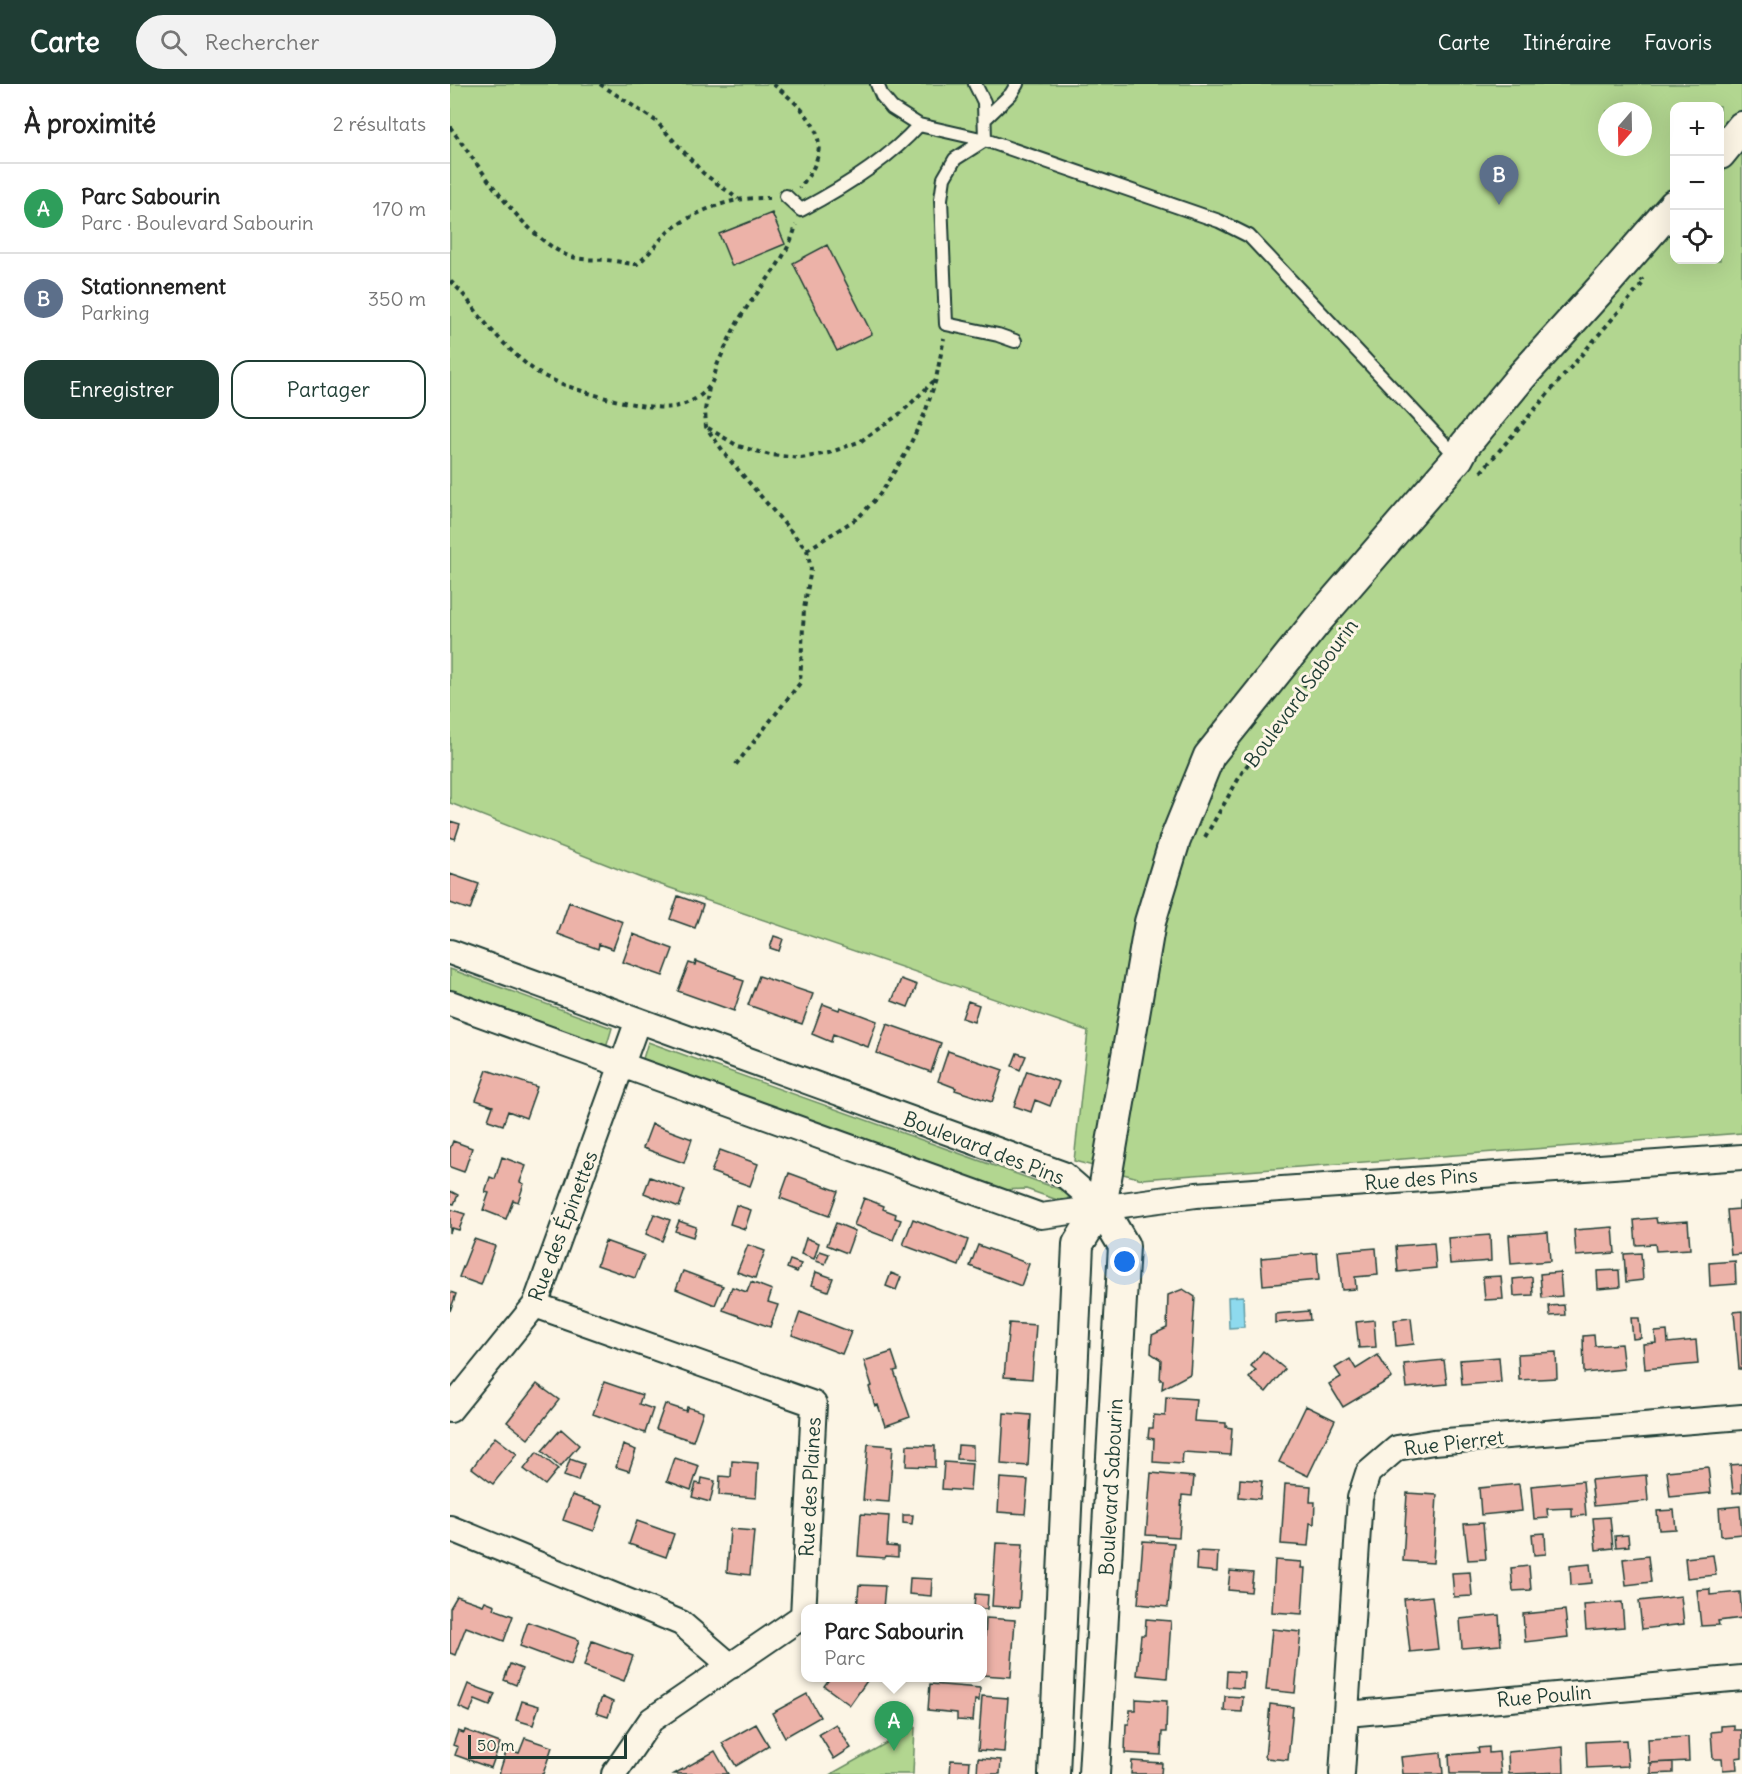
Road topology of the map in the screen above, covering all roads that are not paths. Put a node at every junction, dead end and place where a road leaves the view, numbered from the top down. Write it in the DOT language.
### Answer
graph roads {
  1 [pos="877,84"];
  2 [pos="975,84"];
  3 [pos="1017,84"];
  4 [pos="985,119"];
  5 [pos="919,125"];
  6 [pos="1742,127"];
  7 [pos="986,140"];
  8 [pos="1724,148"];
  9 [pos="786,196"];
  10 [pos="1670,210"];
  11 [pos="1015,341"];
  12 [pos="1467,468"];
  13 [pos="450,952"];
  14 [pos="450,1003"];
  15 [pos="638,1020"];
  16 [pos="622,1066"];
  17 [pos="1742,1157"];
  18 [pos="1101,1207"];
  19 [pos="536,1305"];
  20 [pos="450,1410"];
  21 [pos="1742,1418"];
  22 [pos="450,1528"];
  23 [pos="804,1604"];
  24 [pos="801,1617"];
  25 [pos="731,1666"];
  26 [pos="1742,1678"];
  27 [pos="1347,1714"];
  28 [pos="614,1774"];
  29 [pos="1054,1774"];
  30 [pos="1094,1774"];
  31 [pos="1342,1774"];
  1 -- 5 [label="lane"];
  2 -- 4 [label="lane"];
  3 -- 4 [label="lane"];
  4 -- 7 [label="lane"];
  5 -- 7 [label="lane"];
  5 -- 9 [label="lane"];
  6 -- 8 [label="street"];
  7 -- 11 [label="lane"];
  7 -- 12 [label="lane"];
  10 -- 12 [label="street, Boulevard Sabourin"];
  12 -- 18 [label="street, Boulevard Sabourin"];
  13 -- 15 [label="street, Boulevard des Pins"];
  14 -- 16 [label="street, Boulevard des Pins"];
  15 -- 16 [label="street, Rue des Épinettes"];
  15 -- 18 [label="street, Boulevard des Pins"];
  16 -- 18 [label="street, Boulevard des Pins"];
  16 -- 19 [label="street, Rue des Épinettes"];
  17 -- 18 [label="street, Rue des Pins"];
  18 -- 29 [label="street, Boulevard Sabourin"];
  18 -- 30 [label="street, Boulevard Sabourin"];
  19 -- 20 [label="street, Rue des Épinettes"];
  19 -- 23 [label="street, Rue des Plaines"];
  21 -- 27 [label="street, Rue Pierret"];
  22 -- 25 [label="street"];
  24 -- 25 [label="street, Rue des Plaines"];
  25 -- 28 [label="street, Rue des Plaines"];
  26 -- 27 [label="street, Rue Poulin"];
  27 -- 31 [label="street, Rue Pierret"];
}
